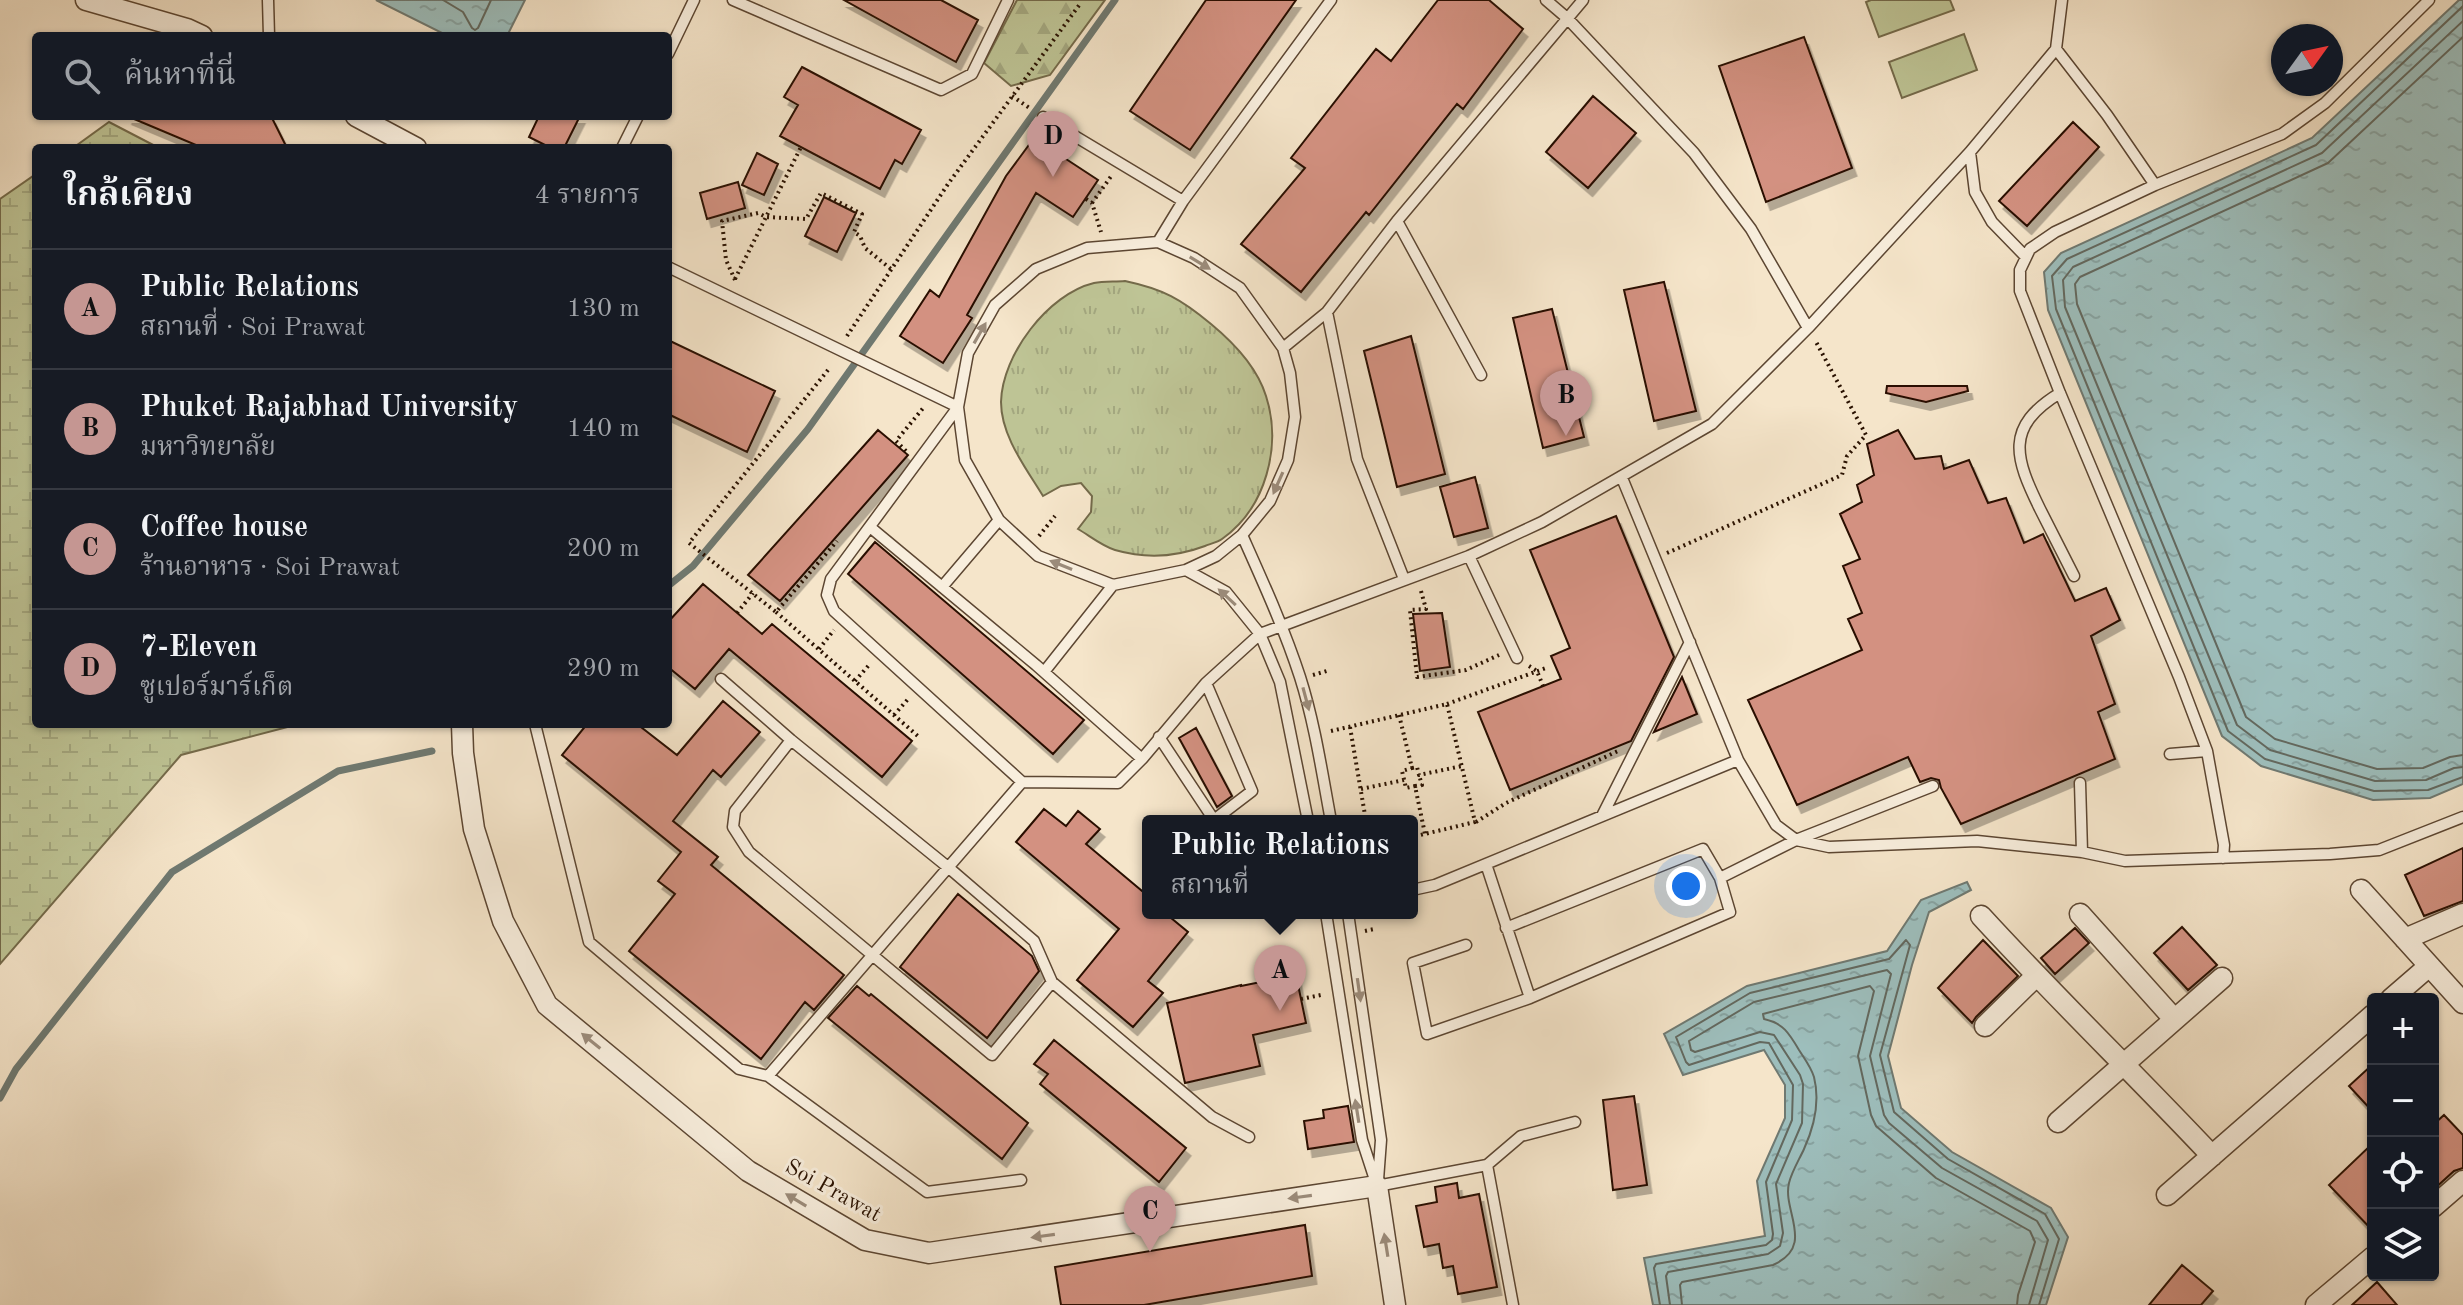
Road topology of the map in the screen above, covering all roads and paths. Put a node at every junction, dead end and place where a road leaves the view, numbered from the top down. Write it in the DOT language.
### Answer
graph roads {
  1 [pos="86,0"];
  2 [pos="268,0"];
  3 [pos="694,0"];
  4 [pos="733,0"];
  5 [pos="1008,0"];
  6 [pos="1331,0"];
  7 [pos="1546,0"];
  8 [pos="1583,0"];
  9 [pos="2062,0"];
  10 [pos="2429,0"];
  11 [pos="1080,4"];
  12 [pos="1567,18"];
  13 [pos="193,32"];
  14 [pos="269,32"];
  15 [pos="672,46"];
  16 [pos="2056,49"];
  17 [pos="1012,96"];
  18 [pos="1023,104"];
  19 [pos="1043,117"];
  20 [pos="364,120"];
  21 [pos="636,120"];
  22 [pos="408,144"];
  23 [pos="624,144"];
  24 [pos="801,147"];
  25 [pos="1970,152"];
  26 [pos="1120,163"];
  27 [pos="2155,185"];
  28 [pos="1086,199"];
  29 [pos="1183,201"];
  30 [pos="1092,203"];
  31 [pos="766,217"];
  32 [pos="1397,221"];
  33 [pos="1103,240"];
  34 [pos="1158,242"];
  35 [pos="2026,257"];
  36 [pos="672,269"];
  37 [pos="891,269"];
  38 [pos="735,280"];
  39 [pos="727,295"];
  40 [pos="1327,312"];
  41 [pos="1808,328"];
  42 [pos="1283,348"];
  43 [pos="837,350"];
  44 [pos="828,370"];
  45 [pos="1481,375"];
  46 [pos="2060,393"];
  47 [pos="958,407"];
  48 [pos="921,413"];
  49 [pos="912,455"];
  50 [pos="1622,478"];
  51 [pos="999,520"];
  52 [pos="870,527"];
  53 [pos="844,533"];
  54 [pos="1242,535"];
  55 [pos="1469,556"];
  56 [pos="1655,558"];
  57 [pos="1186,570"];
  58 [pos="2074,576"];
  59 [pos="1404,579"];
  60 [pos="1113,585"];
  61 [pos="942,587"];
  62 [pos="1421,591"];
  63 [pos="753,593"];
  64 [pos="776,612"];
  65 [pos="737,613"];
  66 [pos="843,619"];
  67 [pos="1282,625"];
  68 [pos="1260,634"];
  69 [pos="1690,642"];
  70 [pos="819,649"];
  71 [pos="880,652"];
  72 [pos="1515,653"];
  73 [pos="1546,668"];
  74 [pos="1537,671"];
  75 [pos="1044,672"];
  76 [pos="721,679"];
  77 [pos="855,681"];
  78 [pos="1206,683"];
  79 [pos="1543,686"];
  80 [pos="1447,704"];
  81 [pos="1399,715"];
  82 [pos="1350,727"];
  83 [pos="462,728"];
  84 [pos="539,728"];
  85 [pos="1316,735"];
  86 [pos="919,737"];
  87 [pos="1159,737"];
  88 [pos="791,740"];
  89 [pos="1624,748"];
  90 [pos="2207,751"];
  91 [pos="2170,754"];
  92 [pos="1142,759"];
  93 [pos="1738,760"];
  94 [pos="1462,766"];
  95 [pos="1412,768"];
  96 [pos="1419,775"];
  97 [pos="1404,780"];
  98 [pos="1022,782"];
  99 [pos="2080,783"];
  100 [pos="1415,786"];
  101 [pos="1933,786"];
  102 [pos="1361,789"];
  103 [pos="1211,815"];
  104 [pos="1221,815"];
  105 [pos="1307,815"];
  106 [pos="1330,815"];
  107 [pos="1365,815"];
  108 [pos="1602,816"];
  109 [pos="2463,817"];
  110 [pos="1475,822"];
  111 [pos="1425,834"];
  112 [pos="1418,836"];
  113 [pos="1796,840"];
  114 [pos="2082,852"];
  115 [pos="2223,858"];
  116 [pos="1486,864"];
  117 [pos="949,868"];
  118 [pos="1720,878"];
  119 [pos="1418,889"];
  120 [pos="2361,890"];
  121 [pos="2080,914"];
  122 [pos="2463,914"];
  123 [pos="1981,916"];
  124 [pos="1327,919"];
  125 [pos="1349,919"];
  126 [pos="1506,928"];
  127 [pos="2405,939"];
  128 [pos="1466,945"];
  129 [pos="874,955"];
  130 [pos="2428,967"];
  131 [pos="2036,976"];
  132 [pos="2222,978"];
  133 [pos="1052,982"];
  134 [pos="2398,993"];
  135 [pos="1321,995"];
  136 [pos="1530,998"];
  137 [pos="1301,999"];
  138 [pos="2463,1003"];
  139 [pos="2174,1019"];
  140 [pos="2367,1020"];
  141 [pos="1985,1026"];
  142 [pos="2124,1063"];
  143 [pos="768,1076"];
  144 [pos="1575,1122"];
  145 [pos="2058,1122"];
  146 [pos="1249,1137"];
  147 [pos="2212,1156"];
  148 [pos="1487,1165"];
  149 [pos="1021,1180"];
  150 [pos="2463,1181"];
  151 [pos="1377,1186"];
  152 [pos="2167,1195"];
  153 [pos="2439,1202"];
  154 [pos="2367,1262"];
  155 [pos="1395,1305"];
  156 [pos="1513,1305"];
  157 [pos="2316,1305"];
  1 -- 13 [label="street"];
  2 -- 14 [label="lane"];
  3 -- 15 [label="lane"];
  4 -- 5 [label="lane"];
  6 -- 29 [label="lane"];
  7 -- 12 [label="lane"];
  8 -- 12 [label="lane"];
  9 -- 16 [label="lane"];
  10 -- 27 [label="lane"];
  11 -- 17 [label="path"];
  12 -- 32 [label="lane"];
  12 -- 41 [label="lane"];
  16 -- 25 [label="lane"];
  16 -- 27 [label="lane"];
  17 -- 18 [label="path"];
  17 -- 37 [label="path"];
  19 -- 26 [label="lane"];
  20 -- 22 [label="street"];
  21 -- 23 [label="lane"];
  24 -- 31 [label="path"];
  25 -- 35 [label="lane"];
  25 -- 41 [label="lane"];
  26 -- 29 [label="lane"];
  26 -- 30 [label="path"];
  27 -- 35 [label="lane"];
  28 -- 30 [label="path"];
  29 -- 34 [label="lane"];
  30 -- 33 [label="path"];
  31 -- 37 [label="path"];
  31 -- 38 [label="path"];
  31 -- 38 [label="path"];
  32 -- 40 [label="lane"];
  32 -- 45 [label="lane"];
  34 -- 42 [label="lane, one-way"];
  47 -- 34 [label="lane, one-way"];
  35 -- 46 [label="lane"];
  36 -- 39 [label="lane"];
  37 -- 43 [label="path"];
  38 -- 39 [label="path"];
  39 -- 43 [label="lane"];
  40 -- 42 [label="lane"];
  40 -- 59 [label="lane"];
  41 -- 50 [label="lane"];
  41 -- 56 [label="path"];
  42 -- 54 [label="lane, one-way"];
  43 -- 47 [label="lane"];
  44 -- 63 [label="path"];
  46 -- 58 [label="lane"];
  46 -- 90 [label="lane"];
  47 -- 51 [label="lane"];
  47 -- 52 [label="lane"];
  48 -- 49 [label="path"];
  50 -- 55 [label="lane"];
  50 -- 56 [label="lane"];
  60 -- 51 [label="lane, one-way"];
  51 -- 61 [label="lane"];
  52 -- 61 [label="lane"];
  52 -- 66 [label="lane"];
  53 -- 64 [label="path"];
  54 -- 57 [label="lane"];
  54 -- 67 [label="lane"];
  55 -- 59 [label="lane"];
  55 -- 72 [label="lane"];
  56 -- 69 [label="lane"];
  57 -- 60 [label="lane"];
  68 -- 57 [label="lane, one-way"];
  59 -- 67 [label="lane"];
  60 -- 75 [label="lane"];
  61 -- 75 [label="lane"];
  62 -- 72 [label="path"];
  63 -- 64 [label="path"];
  63 -- 65 [label="path"];
  64 -- 70 [label="path"];
  66 -- 70 [label="path"];
  66 -- 71 [label="lane"];
  67 -- 68 [label="lane"];
  67 -- 85 [label="lane, one-way"];
  68 -- 78 [label="lane"];
  68 -- 105 [label="lane"];
  69 -- 93 [label="lane"];
  69 -- 108 [label="lane"];
  70 -- 77 [label="path"];
  71 -- 77 [label="path"];
  71 -- 98 [label="lane"];
  72 -- 74 [label="path"];
  73 -- 74 [label="path"];
  74 -- 79 [label="path"];
  74 -- 80 [label="path"];
  75 -- 92 [label="lane"];
  76 -- 88 [label="lane"];
  77 -- 86 [label="path"];
  78 -- 87 [label="lane"];
  78 -- 104 [label="lane"];
  80 -- 81 [label="path"];
  80 -- 94 [label="path"];
  81 -- 82 [label="path"];
  81 -- 95 [label="path"];
  82 -- 85 [label="path"];
  82 -- 102 [label="path"];
  151 -- 83 [label="street, Soi Prawat, one-way"];
  84 -- 143 [label="lane"];
  85 -- 106 [label="lane"];
  87 -- 92 [label="lane"];
  87 -- 103 [label="lane"];
  88 -- 117 [label="lane"];
  88 -- 129 [label="lane"];
  89 -- 110 [label="path"];
  90 -- 91 [label="lane"];
  90 -- 115 [label="lane"];
  92 -- 98 [label="lane"];
  93 -- 108 [label="lane"];
  93 -- 113 [label="lane"];
  94 -- 96 [label="path"];
  94 -- 110 [label="path"];
  95 -- 96 [label="path"];
  95 -- 97 [label="path"];
  96 -- 100 [label="path"];
  97 -- 100 [label="path"];
  97 -- 102 [label="path"];
  98 -- 117 [label="lane"];
  99 -- 114 [label="lane"];
  100 -- 111 [label="path"];
  101 -- 113 [label="lane"];
  102 -- 107 [label="path"];
  108 -- 116 [label="lane"];
  109 -- 115 [label="lane"];
  110 -- 111 [label="path"];
  111 -- 112 [label="path"];
  113 -- 114 [label="lane"];
  113 -- 118 [label="lane"];
  114 -- 115 [label="lane"];
  116 -- 119 [label="lane"];
  116 -- 126 [label="lane"];
  117 -- 129 [label="lane"];
  117 -- 133 [label="lane"];
  118 -- 126 [label="lane"];
  118 -- 136 [label="lane"];
  120 -- 127 [label="street"];
  121 -- 139 [label="street"];
  122 -- 127 [label="street"];
  123 -- 131 [label="street"];
  151 -- 124 [label="lane, one-way"];
  125 -- 151 [label="lane, one-way"];
  126 -- 136 [label="lane"];
  127 -- 130 [label="street"];
  128 -- 136 [label="lane"];
  129 -- 133 [label="lane"];
  129 -- 143 [label="lane"];
  130 -- 134 [label="street"];
  130 -- 138 [label="street"];
  131 -- 141 [label="street"];
  131 -- 142 [label="street"];
  132 -- 139 [label="street"];
  133 -- 146 [label="lane"];
  135 -- 137 [label="path"];
  139 -- 142 [label="street"];
  140 -- 147 [label="street"];
  142 -- 145 [label="street"];
  142 -- 147 [label="street"];
  143 -- 149 [label="lane"];
  144 -- 148 [label="lane"];
  147 -- 152 [label="street"];
  148 -- 151 [label="lane"];
  148 -- 156 [label="lane"];
  150 -- 153 [label="street"];
  155 -- 151 [label="street, one-way"];
  154 -- 157 [label="street"];
}
